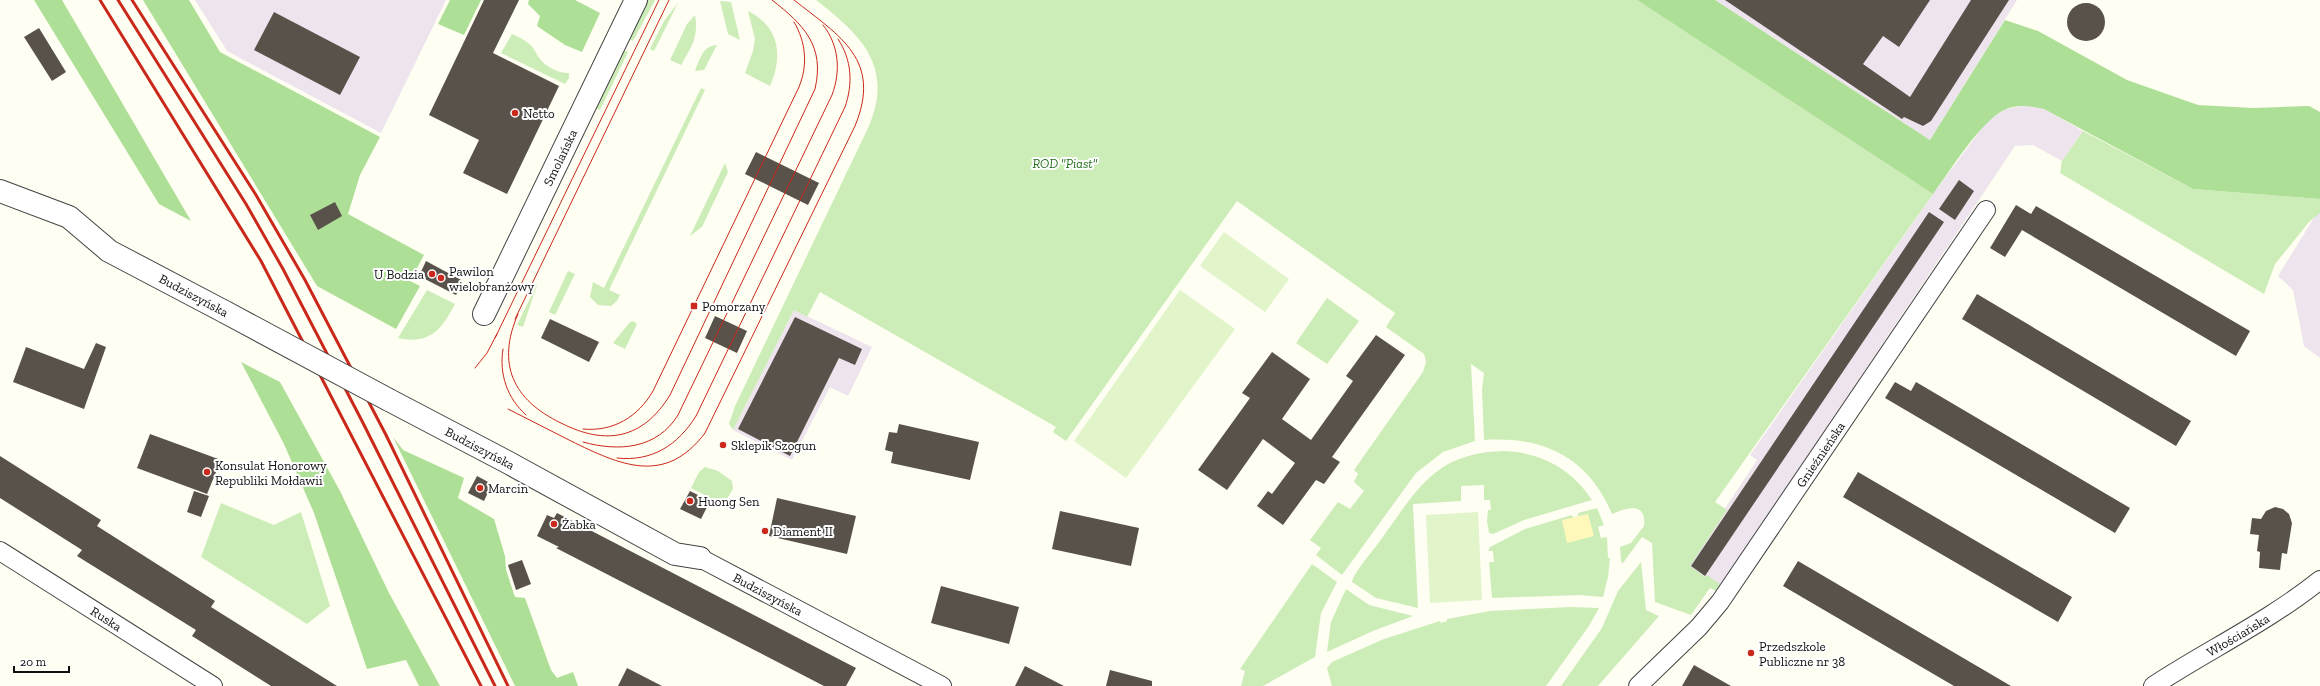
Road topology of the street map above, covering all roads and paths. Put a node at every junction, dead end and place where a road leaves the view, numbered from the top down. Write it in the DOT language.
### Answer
graph roads {
  1 [pos="636,0"];
  2 [pos="0,190"];
  3 [pos="1986,210"];
  4 [pos="484,314"];
  5 [pos="0,551"];
  6 [pos="700,558"];
  7 [pos="2320,580"];
  8 [pos="211,685"];
  9 [pos="942,686"];
  10 [pos="1638,686"];
  11 [pos="2153,686"];
  1 -- 4 [label="street, Smolańska"];
  2 -- 6 [label="street, Budziszyńska, bridge"];
  3 -- 10 [label="street, Gnieźnieńska"];
  5 -- 8 [label="street, Ruska"];
  6 -- 9 [label="street, Budziszyńska"];
  7 -- 11 [label="street, Włościańska"];
}
